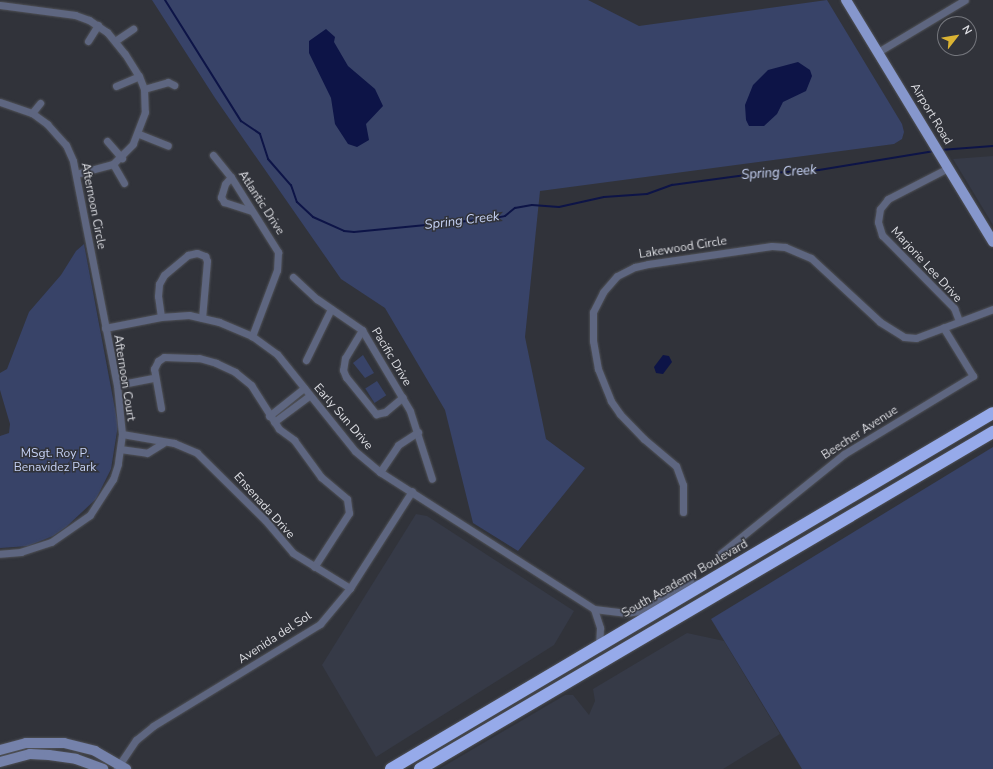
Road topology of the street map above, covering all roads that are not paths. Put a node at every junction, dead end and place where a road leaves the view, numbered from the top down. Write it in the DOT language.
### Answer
graph roads {
  1 [pos="846,0"];
  2 [pos="965,0"];
  3 [pos="17,4"];
  4 [pos="0,5"];
  5 [pos="98,25"];
  6 [pos="133,29"];
  7 [pos="88,41"];
  8 [pos="115,41"];
  9 [pos="878,52"];
  10 [pos="139,76"];
  11 [pos="174,85"];
  12 [pos="116,86"];
  13 [pos="144,89"];
  14 [pos="0,102"];
  15 [pos="40,103"];
  16 [pos="32,113"];
  17 [pos="139,134"];
  18 [pos="107,140"];
  19 [pos="168,146"];
  20 [pos="213,155"];
  21 [pos="122,158"];
  22 [pos="113,164"];
  23 [pos="948,168"];
  24 [pos="76,174"];
  25 [pos="231,177"];
  26 [pos="124,183"];
  27 [pos="252,211"];
  28 [pos="993,242"];
  29 [pos="293,277"];
  30 [pos="331,309"];
  31 [pos="993,309"];
  32 [pos="161,317"];
  33 [pos="202,318"];
  34 [pos="959,321"];
  35 [pos="943,327"];
  36 [pos="105,328"];
  37 [pos="362,330"];
  38 [pos="252,336"];
  39 [pos="306,360"];
  40 [pos="154,378"];
  41 [pos="117,385"];
  42 [pos="304,388"];
  43 [pos="309,396"];
  44 [pos="403,397"];
  45 [pos="161,408"];
  46 [pos="993,413"];
  47 [pos="272,419"];
  48 [pos="418,432"];
  49 [pos="993,432"];
  50 [pos="122,434"];
  51 [pos="163,443"];
  52 [pos="120,449"];
  53 [pos="380,472"];
  54 [pos="432,479"];
  55 [pos="412,491"];
  56 [pos="683,512"];
  57 [pos="0,554"];
  58 [pos="720,554"];
  59 [pos="314,567"];
  60 [pos="706,584"];
  61 [pos="350,588"];
  62 [pos="594,609"];
  63 [pos="599,645"];
  64 [pos="0,750"];
  65 [pos="0,762"];
  66 [pos="121,767"];
  67 [pos="103,769"];
  68 [pos="390,769"];
  69 [pos="420,769"];
  1 -- 9 [label="main road, Airport Road"];
  2 -- 9 [label="street"];
  3 -- 4 [label="street"];
  3 -- 5 [label="street"];
  5 -- 7 [label="street"];
  5 -- 8 [label="street"];
  6 -- 8 [label="street"];
  8 -- 10 [label="street"];
  9 -- 23 [label="main road, Airport Road"];
  10 -- 12 [label="street"];
  10 -- 13 [label="street"];
  11 -- 13 [label="street"];
  13 -- 17 [label="street"];
  14 -- 16 [label="street, Afternoon Circle"];
  15 -- 16 [label="street"];
  16 -- 24 [label="street, Afternoon Circle"];
  17 -- 19 [label="street"];
  17 -- 21 [label="street"];
  18 -- 21 [label="street"];
  20 -- 25 [label="street, Atlantic Drive"];
  21 -- 22 [label="street"];
  22 -- 24 [label="street"];
  22 -- 26 [label="street"];
  23 -- 28 [label="main road, Airport Road"];
  23 -- 34 [label="street, Marjorie Lee Drive"];
  24 -- 36 [label="street, Afternoon Circle"];
  25 -- 27 [label="street, Atlantic Drive"];
  25 -- 27 [label="street"];
  27 -- 38 [label="street, Atlantic Drive"];
  29 -- 30 [label="street, Pacific Drive"];
  30 -- 37 [label="street, Pacific Drive"];
  30 -- 39 [label="street"];
  31 -- 34 [label="street, Lakewood Circle"];
  32 -- 33 [label="street, Early Sun Drive"];
  32 -- 33 [label="street"];
  32 -- 36 [label="street, Early Sun Drive"];
  33 -- 38 [label="street, Early Sun Drive"];
  34 -- 35 [label="street, Lakewood Circle"];
  35 -- 56 [label="street, Lakewood Circle"];
  35 -- 58 [label="street, Beecher Avenue"];
  36 -- 41 [label="street, Afternoon Court"];
  37 -- 44 [label="street, Pacific Drive"];
  37 -- 44 [label="street"];
  38 -- 42 [label="street, Early Sun Drive"];
  40 -- 41 [label="street"];
  40 -- 45 [label="street"];
  40 -- 47 [label="street"];
  41 -- 50 [label="street, Afternoon Court"];
  42 -- 43 [label="street, Early Sun Drive"];
  42 -- 47 [label="street"];
  43 -- 47 [label="street"];
  43 -- 53 [label="street, Early Sun Drive"];
  44 -- 48 [label="street, Pacific Drive"];
  46 -- 60 [label="highway, South Academy Boulevard"];
  47 -- 59 [label="street"];
  48 -- 53 [label="street"];
  48 -- 54 [label="street, Pacific Drive"];
  49 -- 69 [label="highway"];
  50 -- 51 [label="street, Ensenada Drive"];
  50 -- 52 [label="street, Afternoon Court"];
  51 -- 52 [label="street"];
  51 -- 59 [label="street, Ensenada Drive"];
  52 -- 57 [label="street, Afternoon Court"];
  53 -- 55 [label="street, Early Sun Drive"];
  55 -- 61 [label="street, Avenida del Sol"];
  55 -- 62 [label="street, Early Sun Drive"];
  59 -- 61 [label="street, Ensenada Drive"];
  60 -- 62 [label="street, Early Sun Drive"];
  60 -- 63 [label="highway, South Academy Boulevard"];
  61 -- 66 [label="street, Avenida del Sol"];
  62 -- 63 [label="street"];
  63 -- 68 [label="highway, South Academy Boulevard"];
  64 -- 66 [label="street"];
  65 -- 67 [label="street"];
}
